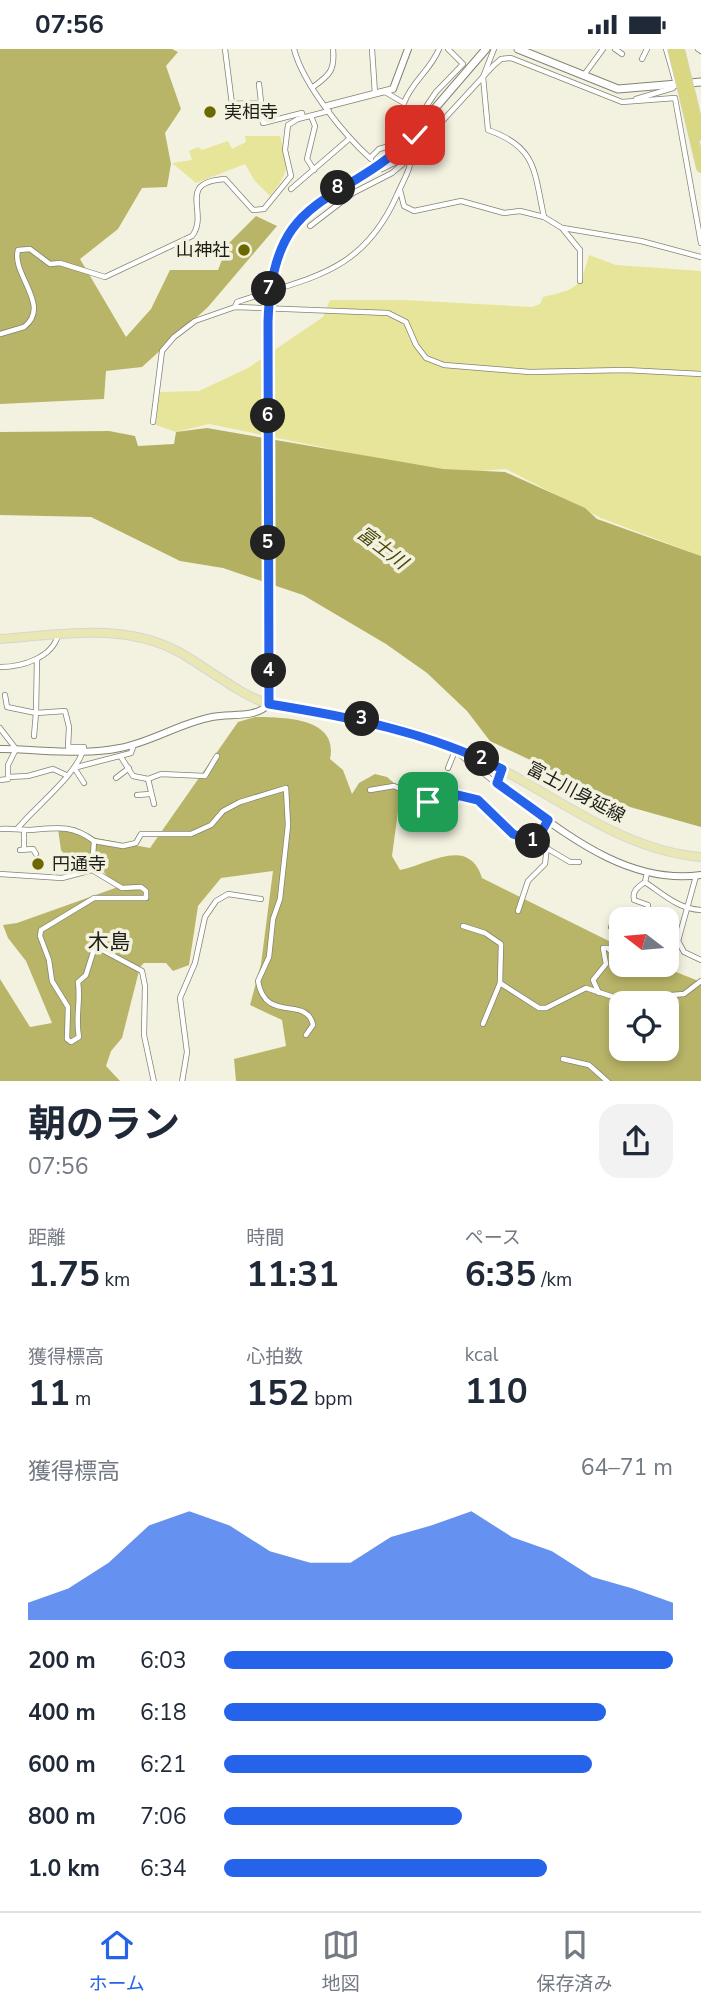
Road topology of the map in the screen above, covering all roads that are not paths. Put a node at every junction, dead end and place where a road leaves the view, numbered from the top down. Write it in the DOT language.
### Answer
graph roads {
  1 [pos="225,49"];
  2 [pos="293,49"];
  3 [pos="333,49"];
  4 [pos="372,49"];
  5 [pos="408,49"];
  6 [pos="439,49"];
  7 [pos="449,49"];
  8 [pos="486,49"];
  9 [pos="494,49"];
  10 [pos="518,49"];
  11 [pos="603,49"];
  12 [pos="615,49"];
  13 [pos="647,49"];
  14 [pos="666,49"];
  15 [pos="672,49"];
  16 [pos="680,49"];
  17 [pos="622,54"];
  18 [pos="642,59"];
  19 [pos="584,76"];
  20 [pos="483,77"];
  21 [pos="701,82"];
  22 [pos="259,84"];
  23 [pos="676,84"];
  24 [pos="313,87"];
  25 [pos="385,92"];
  26 [pos="375,95"];
  27 [pos="687,96"];
  28 [pos="633,101"];
  29 [pos="258,103"];
  30 [pos="328,109"];
  31 [pos="311,115"];
  32 [pos="303,117"];
  33 [pos="701,137"];
  34 [pos="349,139"];
  35 [pos="412,155"];
  36 [pos="701,168"];
  37 [pos="382,169"];
  38 [pos="314,170"];
  39 [pos="291,189"];
  40 [pos="399,189"];
  41 [pos="544,217"];
  42 [pos="310,226"];
  43 [pos="562,228"];
  44 [pos="701,243"];
  45 [pos="701,257"];
  46 [pos="580,281"];
  47 [pos="235,307"];
  48 [pos="0,334"];
  49 [pos="701,374"];
  50 [pos="153,422"];
  51 [pos="58,635"];
  52 [pos="0,639"];
  53 [pos="37,659"];
  54 [pos="0,667"];
  55 [pos="5,695"];
  56 [pos="269,704"];
  57 [pos="36,713"];
  58 [pos="0,728"];
  59 [pos="34,736"];
  60 [pos="134,744"];
  61 [pos="0,749"];
  62 [pos="16,749"];
  63 [pos="83,751"];
  64 [pos="217,756"];
  65 [pos="121,757"];
  66 [pos="129,768"];
  67 [pos="448,768"];
  68 [pos="76,769"];
  69 [pos="502,769"];
  70 [pos="66,775"];
  71 [pos="116,778"];
  72 [pos="8,779"];
  73 [pos="148,779"];
  74 [pos="0,780"];
  75 [pos="85,783"];
  76 [pos="497,783"];
  77 [pos="370,790"];
  78 [pos="150,794"];
  79 [pos="137,795"];
  80 [pos="154,804"];
  81 [pos="548,820"];
  82 [pos="18,828"];
  83 [pos="0,829"];
  84 [pos="24,830"];
  85 [pos="94,841"];
  86 [pos="536,842"];
  87 [pos="547,847"];
  88 [pos="36,855"];
  89 [pos="701,857"];
  90 [pos="579,862"];
  91 [pos="92,870"];
  92 [pos="646,873"];
  93 [pos="0,874"];
  94 [pos="698,876"];
  95 [pos="645,882"];
  96 [pos="261,899"];
  97 [pos="648,907"];
  98 [pos="687,909"];
  99 [pos="701,909"];
  100 [pos="518,911"];
  101 [pos="463,926"];
  102 [pos="679,938"];
  103 [pos="609,949"];
  104 [pos="701,960"];
  105 [pos="701,981"];
  106 [pos="500,983"];
  107 [pos="599,994"];
  108 [pos="679,994"];
  109 [pos="609,997"];
  110 [pos="483,1024"];
  111 [pos="306,1035"];
  112 [pos="563,1059"];
  113 [pos="154,1081"];
  114 [pos="183,1081"];
  115 [pos="608,1081"];
  1 -- 29 [label="street"];
  2 -- 24 [label="street"];
  3 -- 24 [label="street"];
  4 -- 26 [label="street"];
  5 -- 25 [label="street"];
  6 -- 25 [label="street"];
  7 -- 34 [label="street"];
  8 -- 56 [label="main road, bridge"];
  9 -- 20 [label="street"];
  10 -- 19 [label="main road"];
  11 -- 19 [label="street"];
  12 -- 17 [label="street"];
  13 -- 18 [label="street"];
  14 -- 23 [label="street"];
  15 -- 27 [label="highway, bridge"];
  16 -- 27 [label="highway, bridge"];
  19 -- 23 [label="main road"];
  20 -- 28 [label="street"];
  20 -- 35 [label="street"];
  20 -- 41 [label="street"];
  21 -- 23 [label="main road"];
  22 -- 29 [label="street"];
  23 -- 28 [label="street"];
  24 -- 30 [label="street"];
  25 -- 26 [label="street"];
  26 -- 30 [label="street"];
  27 -- 33 [label="highway"];
  27 -- 36 [label="highway"];
  28 -- 44 [label="street"];
  29 -- 32 [label="street"];
  30 -- 31 [label="street"];
  30 -- 34 [label="street"];
  31 -- 32 [label="street"];
  31 -- 38 [label="street"];
  32 -- 48 [label="street"];
  34 -- 38 [label="street"];
  35 -- 37 [label="street"];
  35 -- 40 [label="street"];
  35 -- 42 [label="street"];
  38 -- 39 [label="street"];
  40 -- 41 [label="street"];
  40 -- 47 [label="street"];
  41 -- 43 [label="street"];
  43 -- 45 [label="street"];
  43 -- 46 [label="street"];
  47 -- 49 [label="street"];
  47 -- 50 [label="street"];
  51 -- 52 [label="main road, 富士川身延線"];
  51 -- 53 [label="street"];
  51 -- 56 [label="main road, 富士川身延線"];
  53 -- 54 [label="street"];
  53 -- 57 [label="street"];
  55 -- 57 [label="street"];
  56 -- 60 [label="street"];
  56 -- 69 [label="main road, 富士川身延線"];
  57 -- 59 [label="street"];
  57 -- 63 [label="street"];
  58 -- 62 [label="street"];
  60 -- 63 [label="street"];
  60 -- 65 [label="street"];
  61 -- 62 [label="street"];
  62 -- 63 [label="street"];
  62 -- 70 [label="street"];
  63 -- 68 [label="street"];
  64 -- 73 [label="street"];
  65 -- 66 [label="street"];
  65 -- 68 [label="street"];
  66 -- 71 [label="street"];
  66 -- 73 [label="street"];
  67 -- 76 [label="street"];
  68 -- 70 [label="street"];
  68 -- 75 [label="street"];
  69 -- 76 [label="street"];
  69 -- 89 [label="main road, 富士川身延線"];
  70 -- 82 [label="street"];
  72 -- 74 [label="street"];
  73 -- 78 [label="street"];
  76 -- 81 [label="street"];
  77 -- 86 [label="street"];
  78 -- 79 [label="street"];
  78 -- 80 [label="street"];
  81 -- 86 [label="street"];
  81 -- 92 [label="street"];
  82 -- 83 [label="street"];
  82 -- 84 [label="street"];
  84 -- 85 [label="street"];
  84 -- 88 [label="street"];
  85 -- 91 [label="street"];
  85 -- 111 [label="street"];
  86 -- 87 [label="street"];
  87 -- 90 [label="street"];
  87 -- 100 [label="street"];
  91 -- 93 [label="street"];
  91 -- 113 [label="street"];
  92 -- 94 [label="street"];
  92 -- 95 [label="street"];
  94 -- 98 [label="street"];
  95 -- 97 [label="street"];
  95 -- 98 [label="street"];
  96 -- 114 [label="street"];
  98 -- 99 [label="street"];
  98 -- 102 [label="street"];
  101 -- 106 [label="street"];
  102 -- 104 [label="street"];
  103 -- 107 [label="street"];
  105 -- 108 [label="street"];
  106 -- 107 [label="street"];
  106 -- 110 [label="street"];
  107 -- 109 [label="street"];
  112 -- 115 [label="street"];
}
